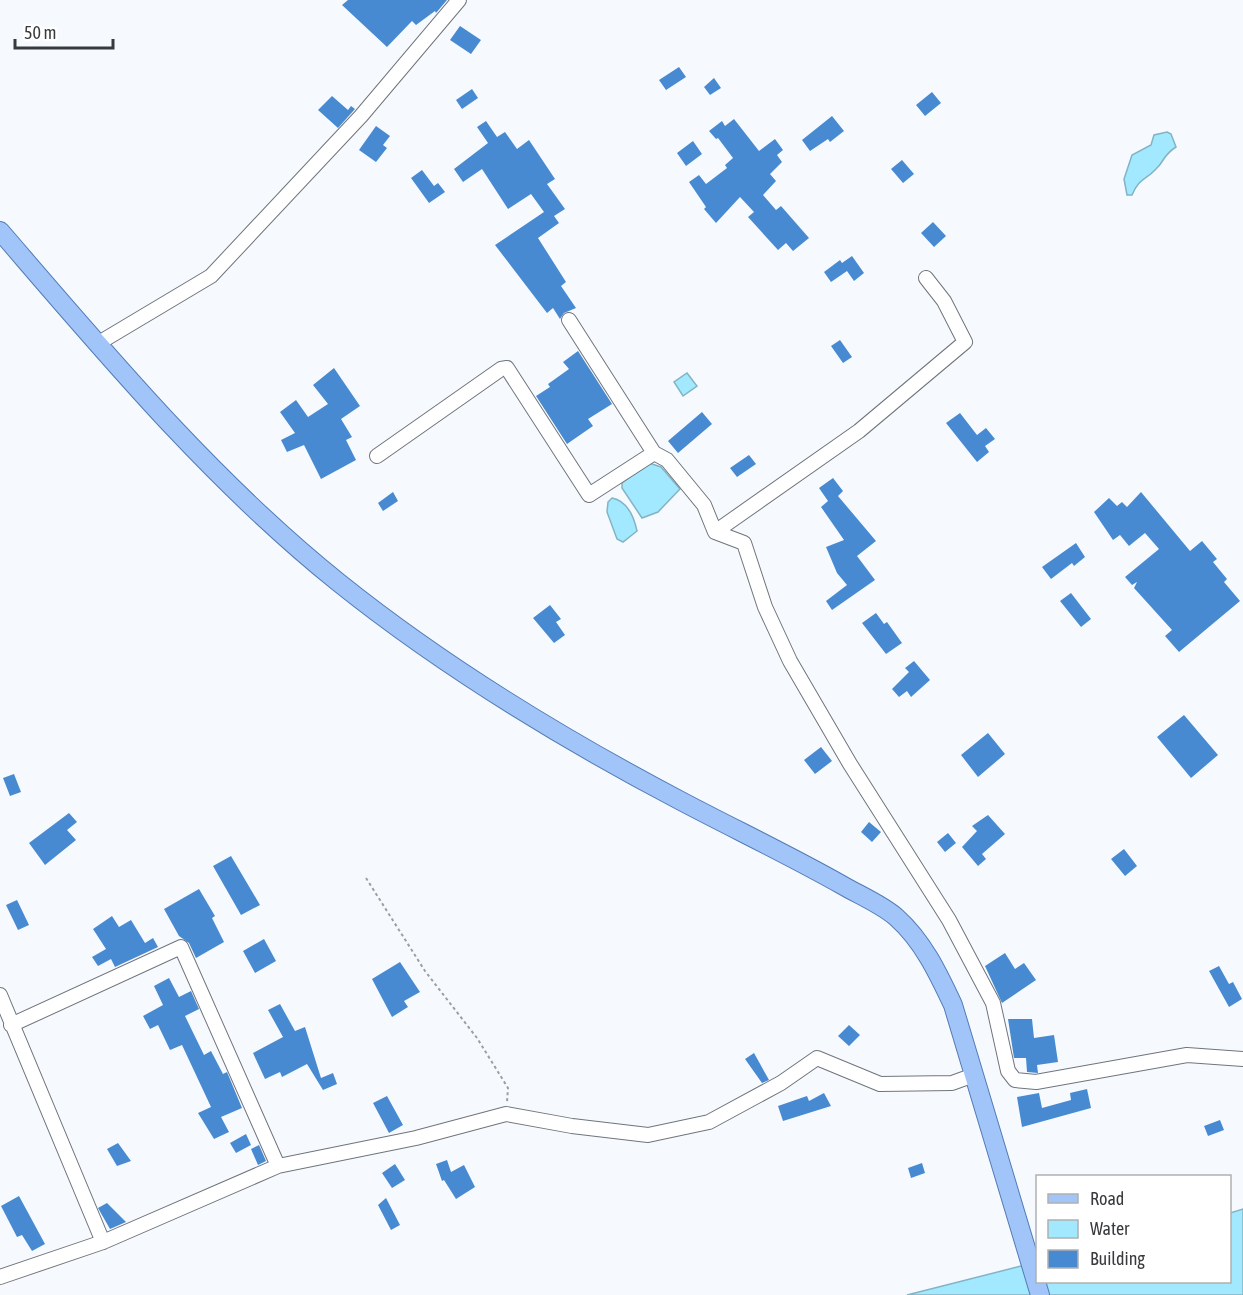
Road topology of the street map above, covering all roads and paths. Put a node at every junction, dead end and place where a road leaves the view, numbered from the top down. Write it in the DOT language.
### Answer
graph roads {
  1 [pos="459,0"];
  2 [pos="0,231"];
  3 [pos="927,278"];
  4 [pos="569,320"];
  5 [pos="98,344"];
  6 [pos="654,453"];
  7 [pos="376,456"];
  8 [pos="715,532"];
  9 [pos="366,878"];
  10 [pos="0,995"];
  11 [pos="11,1025"];
  12 [pos="1243,1059"];
  13 [pos="974,1075"];
  14 [pos="506,1113"];
  15 [pos="278,1166"];
  16 [pos="104,1242"];
  17 [pos="0,1277"];
  18 [pos="1036,1281"];
  1 -- 5 [label="street"];
  2 -- 5 [label="main road"];
  3 -- 8 [label="street"];
  4 -- 6 [label="street"];
  5 -- 13 [label="main road"];
  6 -- 7 [label="street"];
  6 -- 8 [label="street"];
  8 -- 12 [label="street"];
  9 -- 14 [label="path"];
  10 -- 11 [label="street"];
  11 -- 15 [label="street"];
  11 -- 16 [label="street"];
  13 -- 14 [label="street"];
  13 -- 18 [label="main road"];
  14 -- 15 [label="street"];
  15 -- 16 [label="street"];
  16 -- 17 [label="street"];
}
